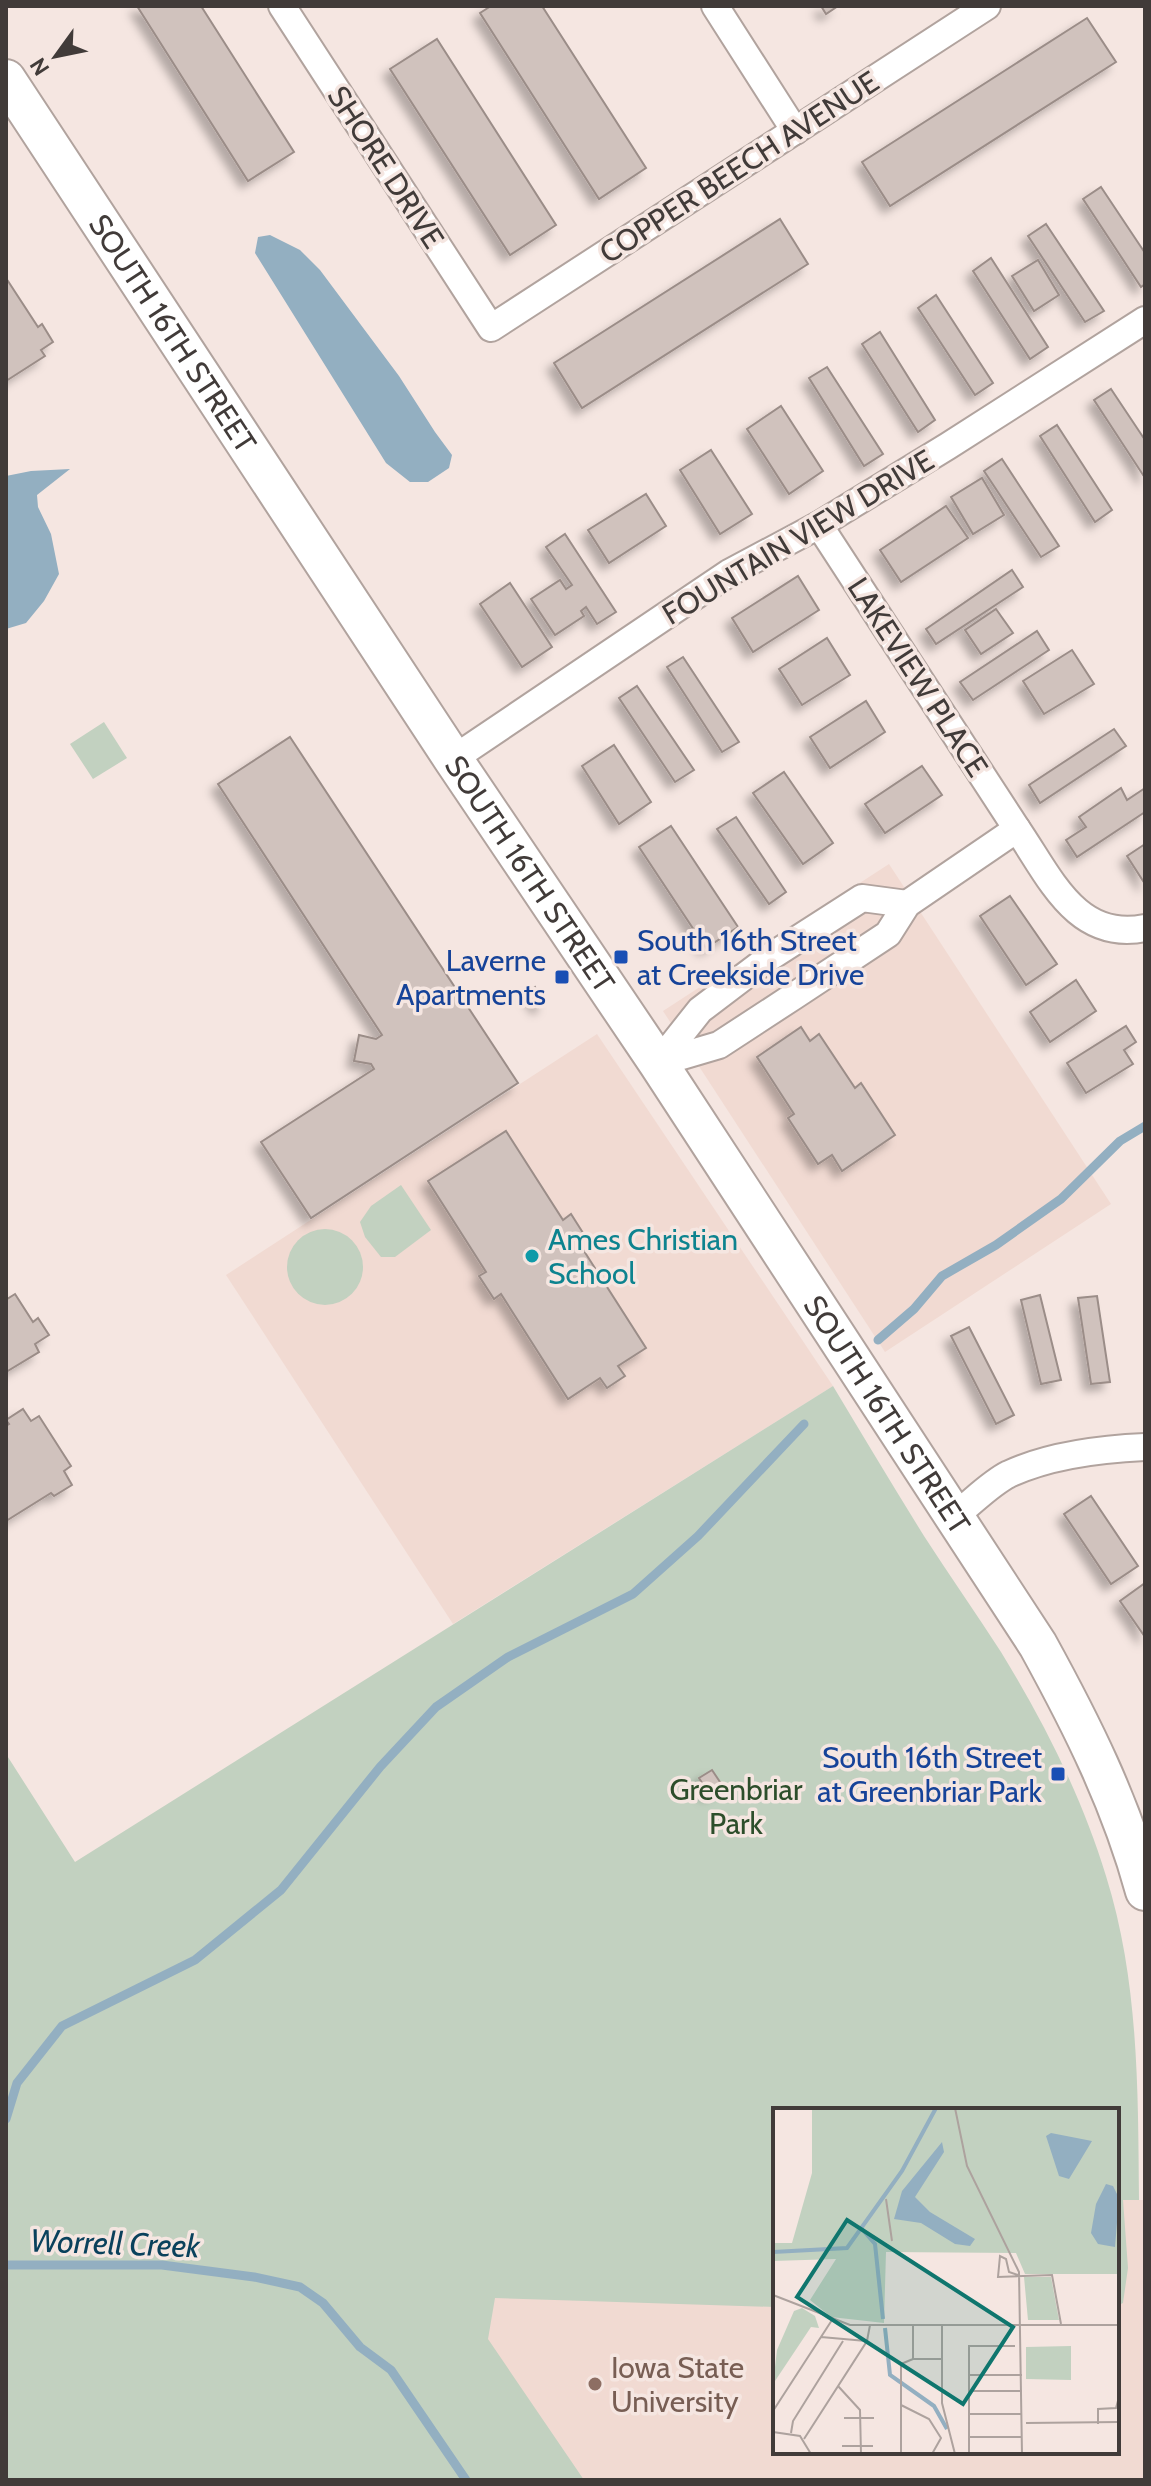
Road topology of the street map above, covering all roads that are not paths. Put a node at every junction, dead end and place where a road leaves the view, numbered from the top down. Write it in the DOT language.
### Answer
graph roads {
  1 [pos="282,6"];
  2 [pos="715,6"];
  3 [pos="972,10"];
  4 [pos="6,79"];
  5 [pos="795,131"];
  6 [pos="1145,320"];
  7 [pos="491,328"];
  8 [pos="819,525"];
  9 [pos="453,759"];
  10 [pos="1017,829"];
  11 [pos="907,904"];
  12 [pos="1145,928"];
  13 [pos="658,1063"];
  14 [pos="1143,1450"];
  15 [pos="953,1517"];
  16 [pos="1145,1891"];
  1 -- 7 [label="street, SHORE DRIVE"];
  2 -- 5 [label="street"];
  3 -- 5 [label="street, COPPER BEECH AVENUE"];
  4 -- 9 [label="main road, SOUTH 16TH STREET"];
  5 -- 7 [label="street, COPPER BEECH AVENUE"];
  6 -- 8 [label="street, FOUNTAIN VIEW DRIVE"];
  8 -- 9 [label="street, FOUNTAIN VIEW DRIVE"];
  8 -- 10 [label="street, LAKEVIEW PLACE"];
  9 -- 13 [label="main road, SOUTH 16TH STREET"];
  10 -- 11 [label="street"];
  10 -- 12 [label="street, LAKEVIEW PLACE"];
  11 -- 13 [label="street"];
  11 -- 13 [label="street"];
  13 -- 15 [label="main road, SOUTH 16TH STREET"];
  14 -- 15 [label="street"];
  15 -- 16 [label="main road, SOUTH 16TH STREET"];
}
